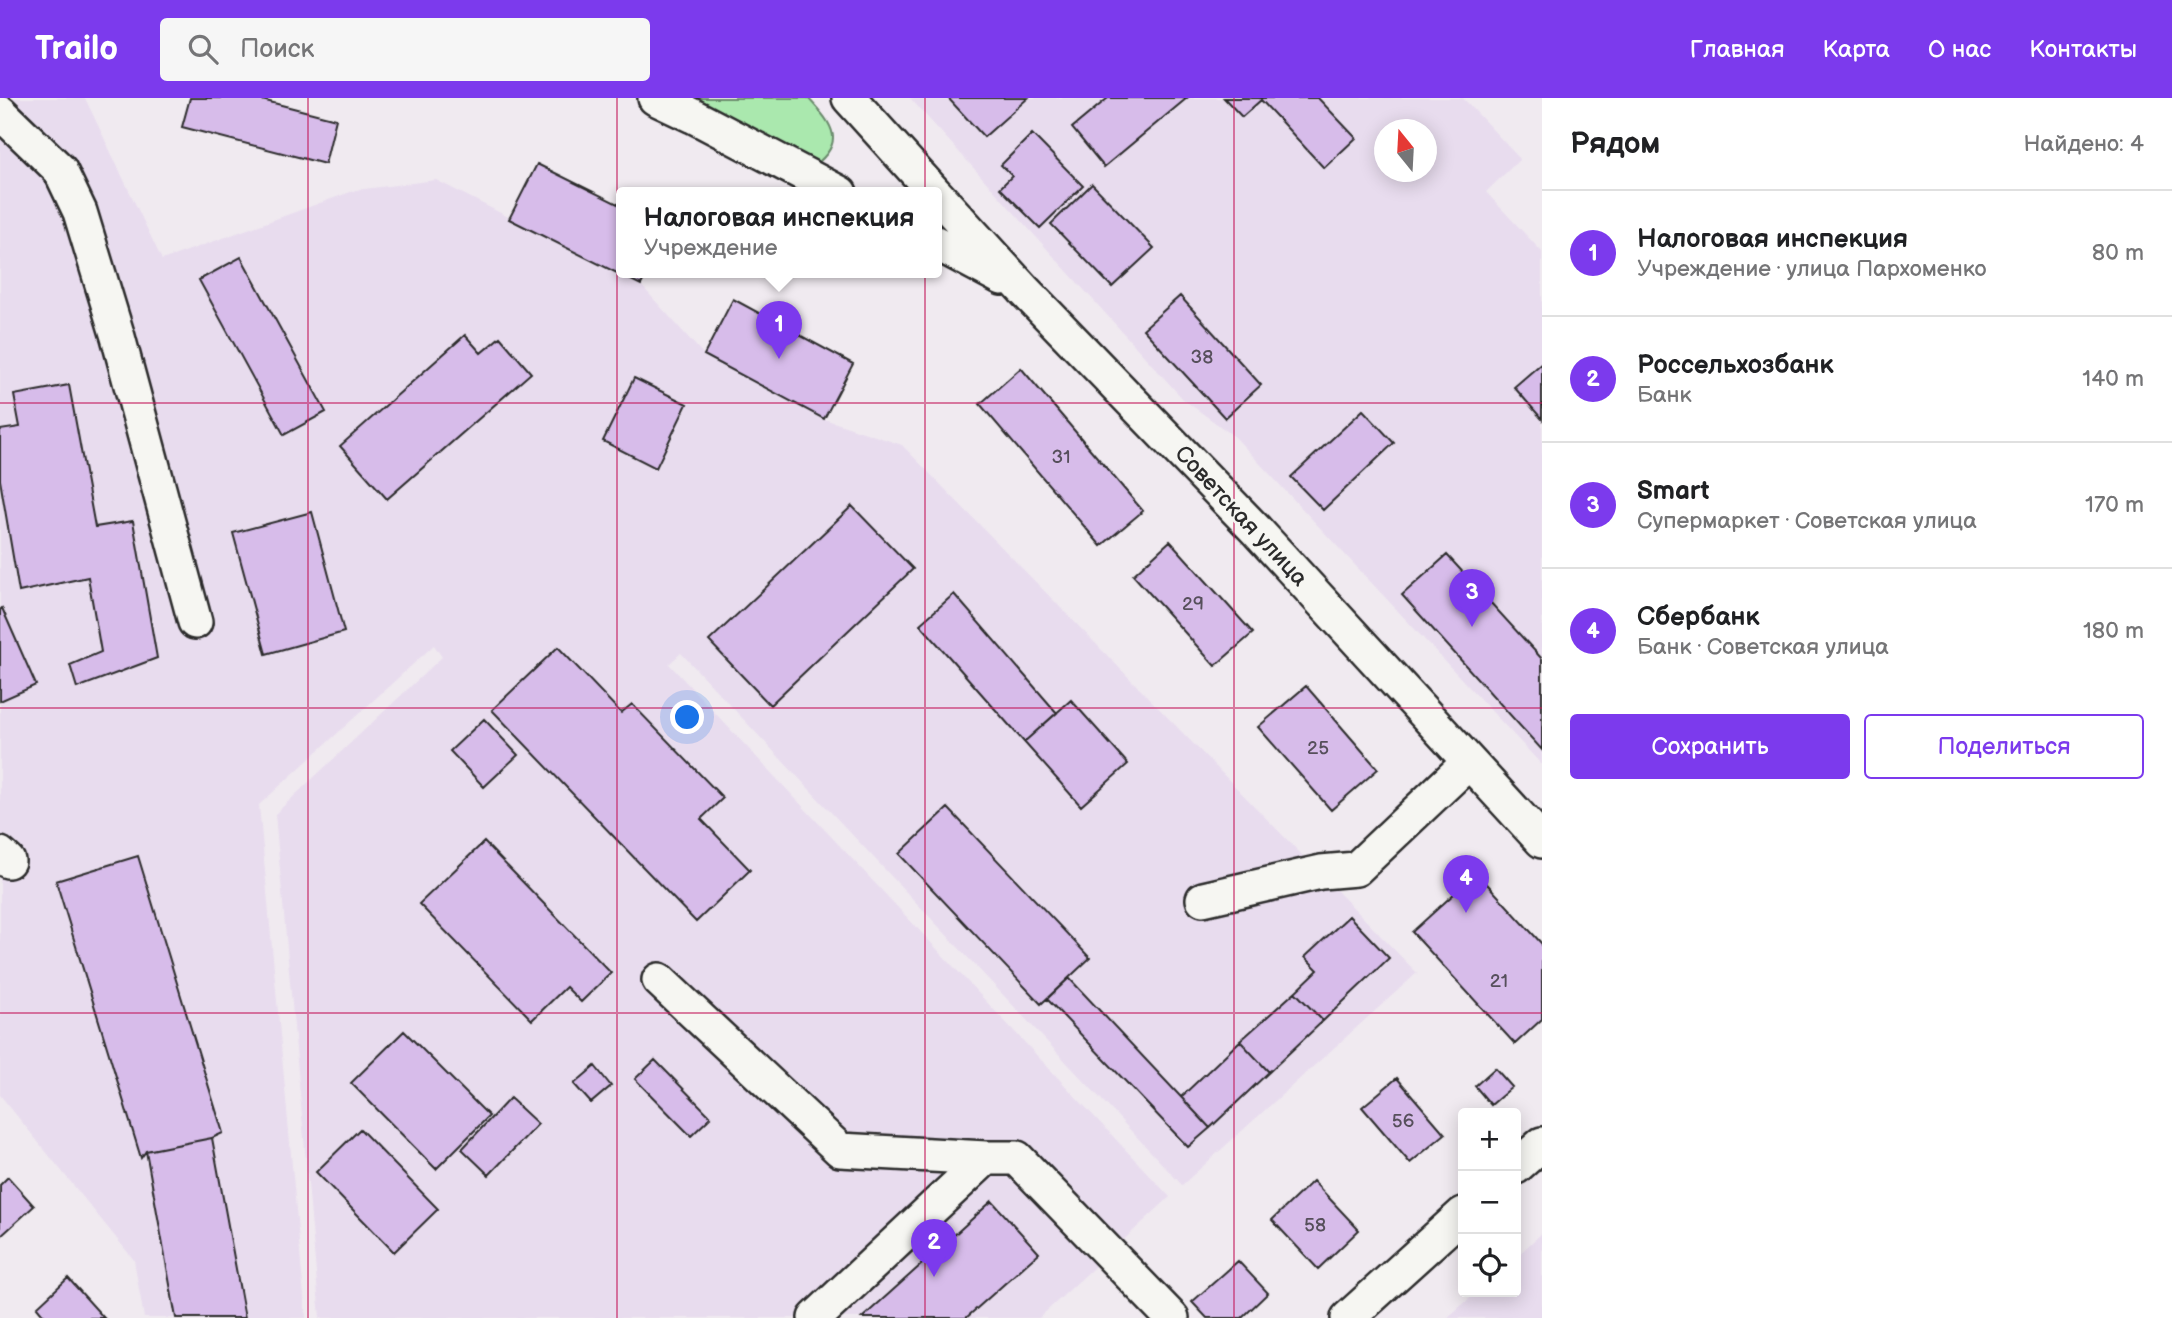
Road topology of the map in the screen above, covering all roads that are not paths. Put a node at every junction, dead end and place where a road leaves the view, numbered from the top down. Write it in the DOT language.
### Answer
graph roads {
  1 [pos="655,98"];
  2 [pos="849,98"];
  3 [pos="0,112"];
  4 [pos="829,187"];
  5 [pos="931,187"];
  6 [pos="942,200"];
  7 [pos="942,246"];
  8 [pos="1023,289"];
  9 [pos="195,622"];
  10 [pos="1469,762"];
  11 [pos="1542,841"];
  12 [pos="1203,899"];
  13 [pos="659,980"];
  14 [pos="1542,1144"];
  15 [pos="986,1158"];
  16 [pos="1521,1163"];
  17 [pos="1458,1219"];
  18 [pos="815,1318"];
  19 [pos="1172,1318"];
  20 [pos="1348,1318"];
  1 -- 4 [label="street"];
  2 -- 5 [label="street, Советская улица"];
  3 -- 9 [label="street"];
  6 -- 8 [label="street, Советская улица"];
  7 -- 8 [label="street"];
  8 -- 10 [label="street, Советская улица"];
  10 -- 11 [label="street, Советская улица"];
  10 -- 12 [label="street"];
  13 -- 15 [label="street"];
  14 -- 16 [label="street"];
  15 -- 18 [label="street"];
  15 -- 19 [label="street"];
  17 -- 20 [label="street"];
}
